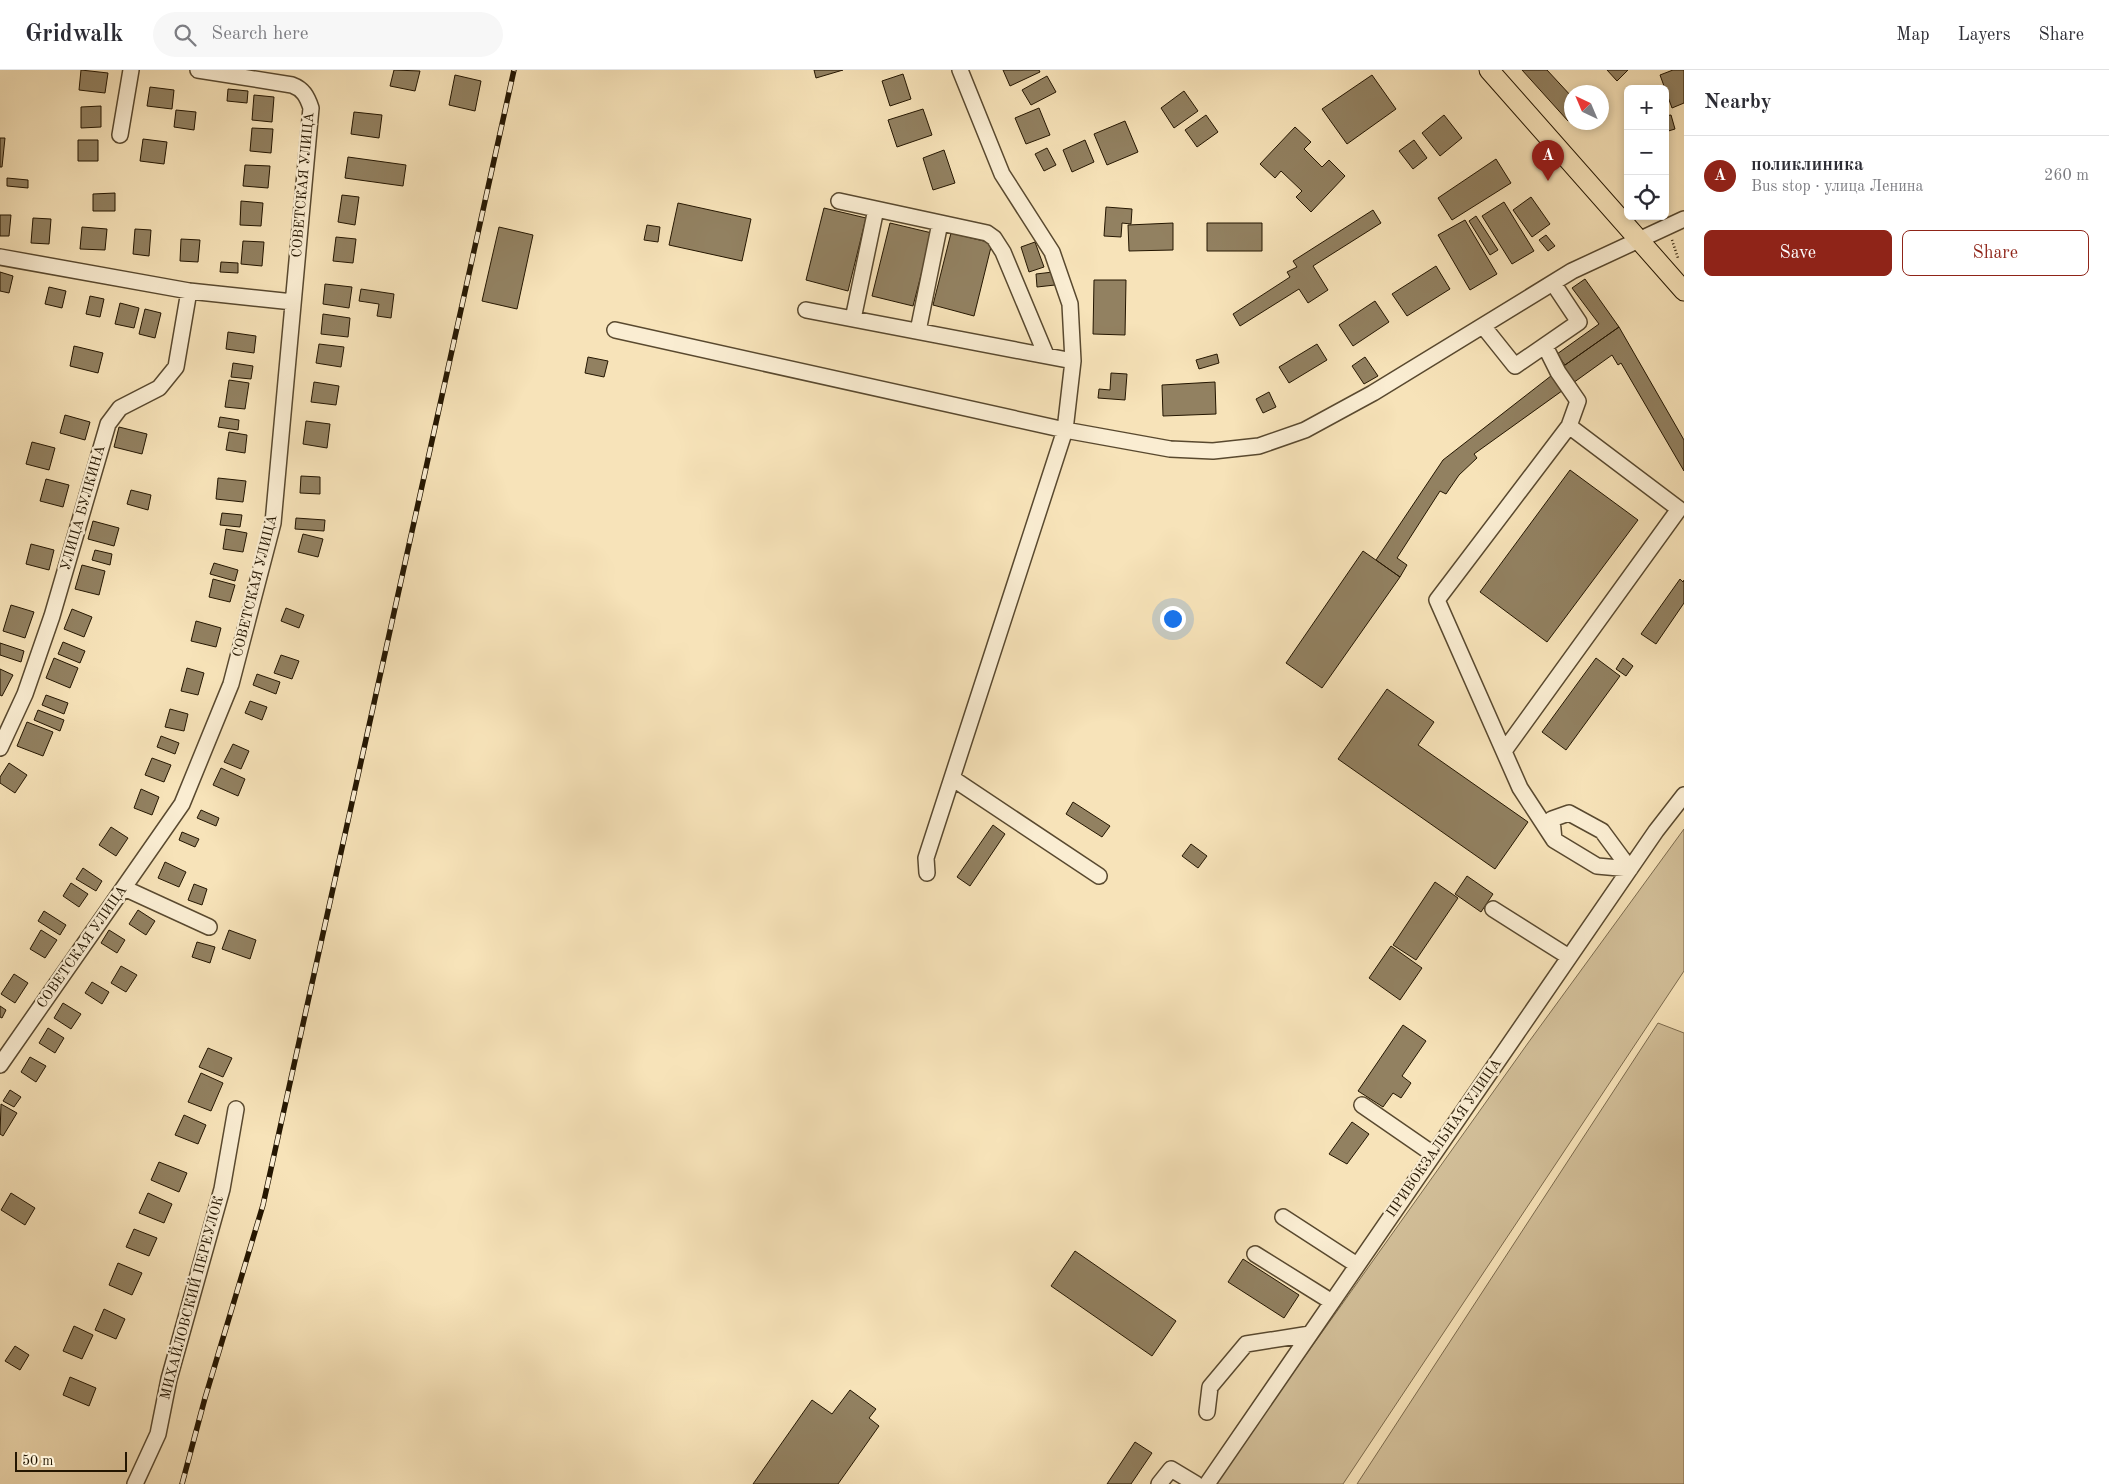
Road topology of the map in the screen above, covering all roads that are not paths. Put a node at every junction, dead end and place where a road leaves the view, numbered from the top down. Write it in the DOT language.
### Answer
graph roads {
  1 [pos="131,70"];
  2 [pos="198,70"];
  3 [pos="960,70"];
  4 [pos="1489,70"];
  5 [pos="120,135"];
  6 [pos="839,201"];
  7 [pos="876,209"];
  8 [pos="1684,219"];
  9 [pos="940,223"];
  10 [pos="1638,240"];
  11 [pos="0,257"];
  12 [pos="1553,283"];
  13 [pos="188,291"];
  14 [pos="1684,291"];
  15 [pos="293,302"];
  16 [pos="806,310"];
  17 [pos="853,319"];
  18 [pos="1483,326"];
  19 [pos="615,330"];
  20 [pos="918,331"];
  21 [pos="1545,346"];
  22 [pos="1046,355"];
  23 [pos="1073,360"];
  24 [pos="1569,426"];
  25 [pos="1065,430"];
  26 [pos="0,748"];
  27 [pos="1504,751"];
  28 [pos="952,778"];
  29 [pos="1684,795"];
  30 [pos="1554,840"];
  31 [pos="1630,869"];
  32 [pos="927,873"];
  33 [pos="1099,876"];
  34 [pos="124,888"];
  35 [pos="1493,909"];
  36 [pos="208,926"];
  37 [pos="1569,957"];
  38 [pos="0,1065"];
  39 [pos="1362,1105"];
  40 [pos="236,1109"];
  41 [pos="1433,1154"];
  42 [pos="1283,1217"];
  43 [pos="1255,1254"];
  44 [pos="1357,1266"];
  45 [pos="1332,1302"];
  46 [pos="1310,1334"];
  47 [pos="1207,1412"];
  48 [pos="135,1484"];
  49 [pos="1159,1484"];
  50 [pos="1196,1484"];
  51 [pos="1207,1484"];
  1 -- 5 [label="street"];
  2 -- 15 [label="street, СОВЕТСКАЯ УЛИЦА"];
  3 -- 23 [label="street"];
  4 -- 10 [label="main road"];
  6 -- 7 [label="street"];
  7 -- 9 [label="street"];
  7 -- 17 [label="street"];
  8 -- 10 [label="street"];
  9 -- 20 [label="street"];
  9 -- 22 [label="street"];
  10 -- 12 [label="street"];
  10 -- 14 [label="main road"];
  11 -- 13 [label="street"];
  12 -- 18 [label="street"];
  12 -- 21 [label="street"];
  13 -- 15 [label="street"];
  13 -- 26 [label="street, УЛИЦА БУЛКИНА"];
  15 -- 34 [label="street, СОВЕТСКАЯ УЛИЦА"];
  16 -- 17 [label="street"];
  17 -- 20 [label="street"];
  18 -- 21 [label="street"];
  18 -- 25 [label="street"];
  19 -- 25 [label="street"];
  20 -- 22 [label="street"];
  21 -- 24 [label="street"];
  22 -- 23 [label="street"];
  23 -- 25 [label="street"];
  24 -- 27 [label="street"];
  24 -- 27 [label="street"];
  25 -- 28 [label="street"];
  27 -- 30 [label="street"];
  28 -- 32 [label="street"];
  28 -- 33 [label="street"];
  29 -- 31 [label="street, ПРИВОКЗАЛЬНАЯ УЛИЦА"];
  30 -- 31 [label="street"];
  30 -- 31 [label="street"];
  31 -- 37 [label="street, ПРИВОКЗАЛЬНАЯ УЛИЦА"];
  34 -- 36 [label="street"];
  34 -- 38 [label="street, СОВЕТСКАЯ УЛИЦА"];
  35 -- 37 [label="street"];
  37 -- 41 [label="street, ПРИВОКЗАЛЬНАЯ УЛИЦА"];
  39 -- 41 [label="street"];
  40 -- 48 [label="street, МИХАЙЛОВСКИЙ ПЕРЕУЛОК"];
  41 -- 44 [label="street, ПРИВОКЗАЛЬНАЯ УЛИЦА"];
  42 -- 44 [label="street"];
  43 -- 45 [label="street"];
  44 -- 45 [label="street, ПРИВОКЗАЛЬНАЯ УЛИЦА"];
  45 -- 46 [label="street, ПРИВОКЗАЛЬНАЯ УЛИЦА"];
  46 -- 47 [label="street"];
  46 -- 51 [label="street, ПРИВОКЗАЛЬНАЯ УЛИЦА"];
  49 -- 50 [label="street"];
}
